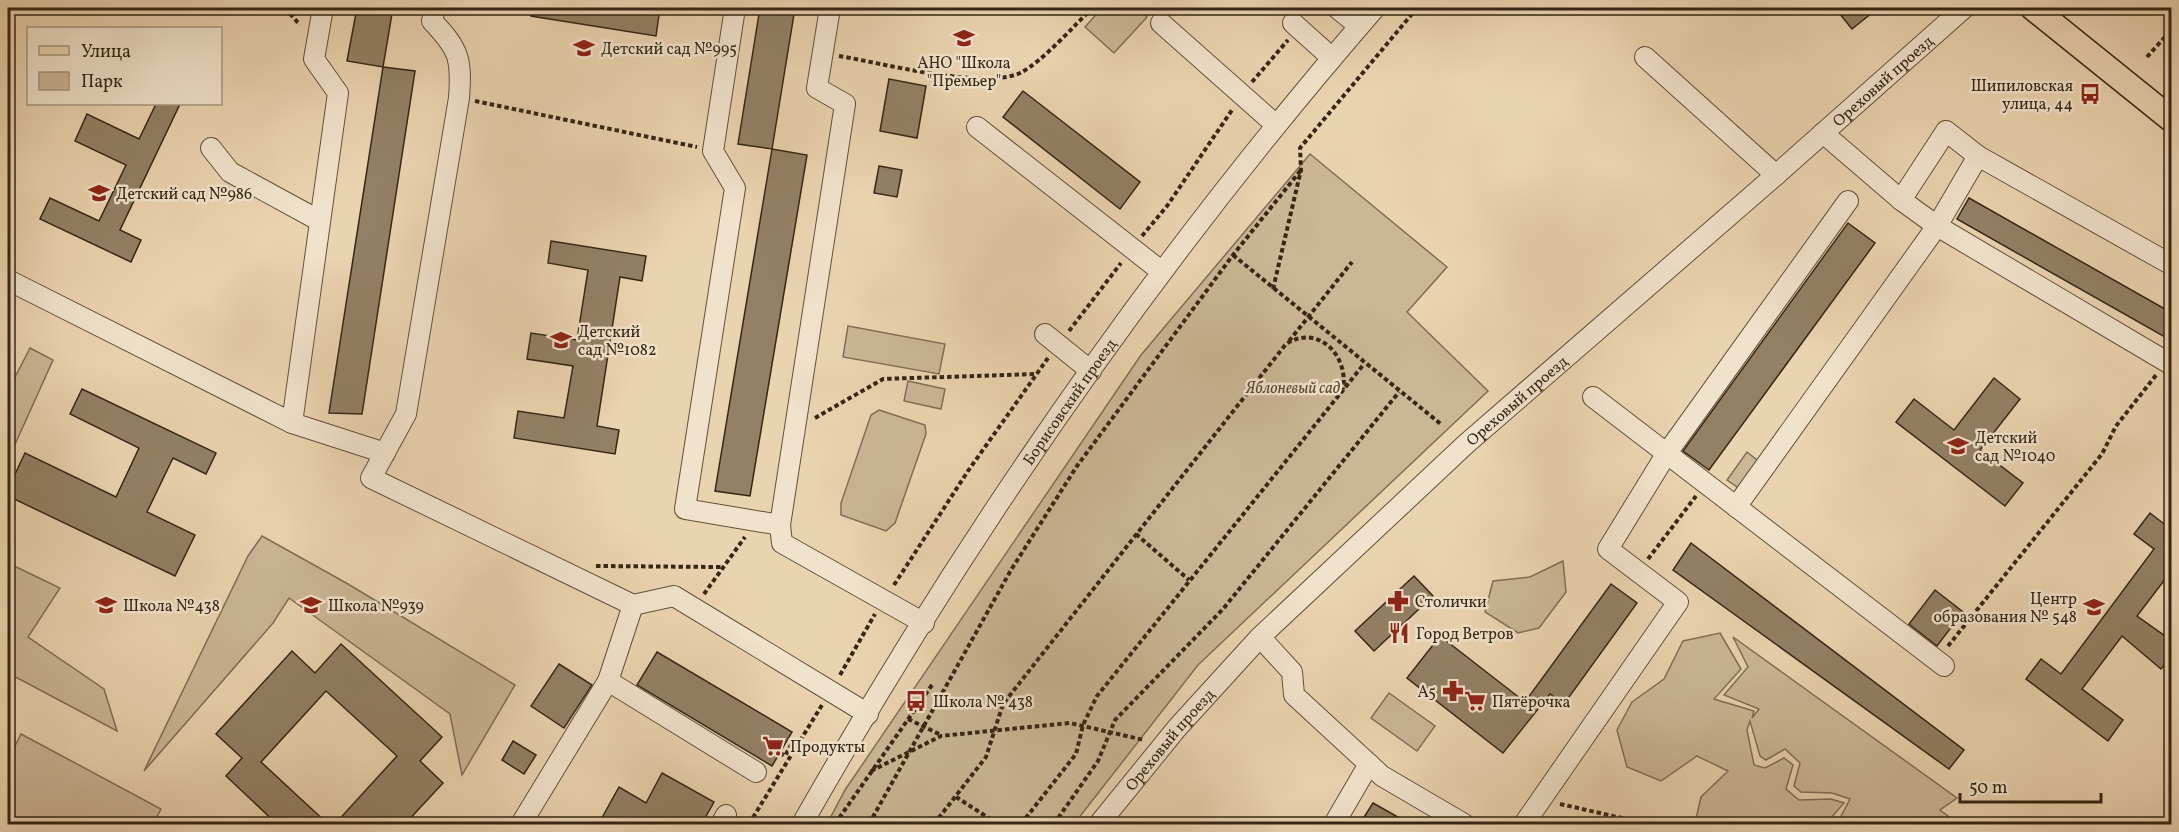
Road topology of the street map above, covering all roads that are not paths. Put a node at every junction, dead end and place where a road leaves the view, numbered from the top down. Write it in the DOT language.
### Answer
graph roads {
  1 [pos="323,8"];
  2 [pos="435,8"];
  3 [pos="735,8"];
  4 [pos="830,8"];
  5 [pos="1337,8"];
  6 [pos="1375,8"];
  7 [pos="1964,8"];
  8 [pos="2033,8"];
  9 [pos="1161,23"];
  10 [pos="1295,25"];
  11 [pos="1359,26"];
  12 [pos="1645,57"];
  13 [pos="1332,58"];
  14 [pos="2172,120"];
  15 [pos="1276,125"];
  16 [pos="977,127"];
  17 [pos="1823,133"];
  18 [pos="211,148"];
  19 [pos="1978,156"];
  20 [pos="1776,175"];
  21 [pos="1848,201"];
  22 [pos="1901,201"];
  23 [pos="320,221"];
  24 [pos="1937,226"];
  25 [pos="2172,265"];
  26 [pos="1161,272"];
  27 [pos="8,280"];
  28 [pos="1052,339"];
  29 [pos="2169,364"];
  30 [pos="1092,371"];
  31 [pos="1593,397"];
  32 [pos="292,423"];
  33 [pos="385,453"];
  34 [pos="1667,453"];
  35 [pos="1736,507"];
  36 [pos="780,525"];
  37 [pos="633,605"];
  38 [pos="924,623"];
  39 [pos="1260,638"];
  40 [pos="1940,664"];
  41 [pos="608,681"];
  42 [pos="868,714"];
  43 [pos="1369,764"];
  44 [pos="756,772"];
  45 [pos="521,825"];
  46 [pos="802,825"];
  47 [pos="1099,825"];
  48 [pos="1334,825"];
  49 [pos="1464,825"];
  50 [pos="1524,825"];
  1 -- 23 [label="street"];
  2 -- 33 [label="street"];
  3 -- 36 [label="street"];
  4 -- 36 [label="street"];
  5 -- 11 [label="street"];
  6 -- 11 [label="street, Борисовский проезд"];
  7 -- 17 [label="street, Ореховый проезд"];
  8 -- 14 [label="main road"];
  9 -- 15 [label="street"];
  10 -- 13 [label="street"];
  11 -- 13 [label="street, Борисовский проезд"];
  12 -- 20 [label="street"];
  13 -- 15 [label="street, Борисовский проезд"];
  15 -- 26 [label="street, Борисовский проезд"];
  16 -- 26 [label="street"];
  17 -- 20 [label="street, Ореховый проезд"];
  17 -- 22 [label="street"];
  18 -- 23 [label="street"];
  19 -- 22 [label="street"];
  19 -- 24 [label="street"];
  19 -- 25 [label="street"];
  20 -- 39 [label="street, Ореховый проезд"];
  21 -- 34 [label="street"];
  22 -- 24 [label="street"];
  23 -- 32 [label="street"];
  24 -- 29 [label="street"];
  24 -- 35 [label="street"];
  26 -- 30 [label="street, Борисовский проезд"];
  27 -- 32 [label="street"];
  28 -- 30 [label="street"];
  30 -- 38 [label="street, Борисовский проезд"];
  31 -- 34 [label="street"];
  32 -- 33 [label="street"];
  33 -- 37 [label="street"];
  34 -- 35 [label="street"];
  34 -- 50 [label="street"];
  35 -- 40 [label="street"];
  36 -- 38 [label="street"];
  37 -- 41 [label="street"];
  37 -- 42 [label="street"];
  38 -- 42 [label="street, Борисовский проезд"];
  39 -- 43 [label="street"];
  39 -- 47 [label="street, Ореховый проезд"];
  41 -- 44 [label="street"];
  41 -- 45 [label="street"];
  42 -- 46 [label="street, Борисовский проезд"];
  43 -- 48 [label="street"];
  43 -- 49 [label="street"];
}
